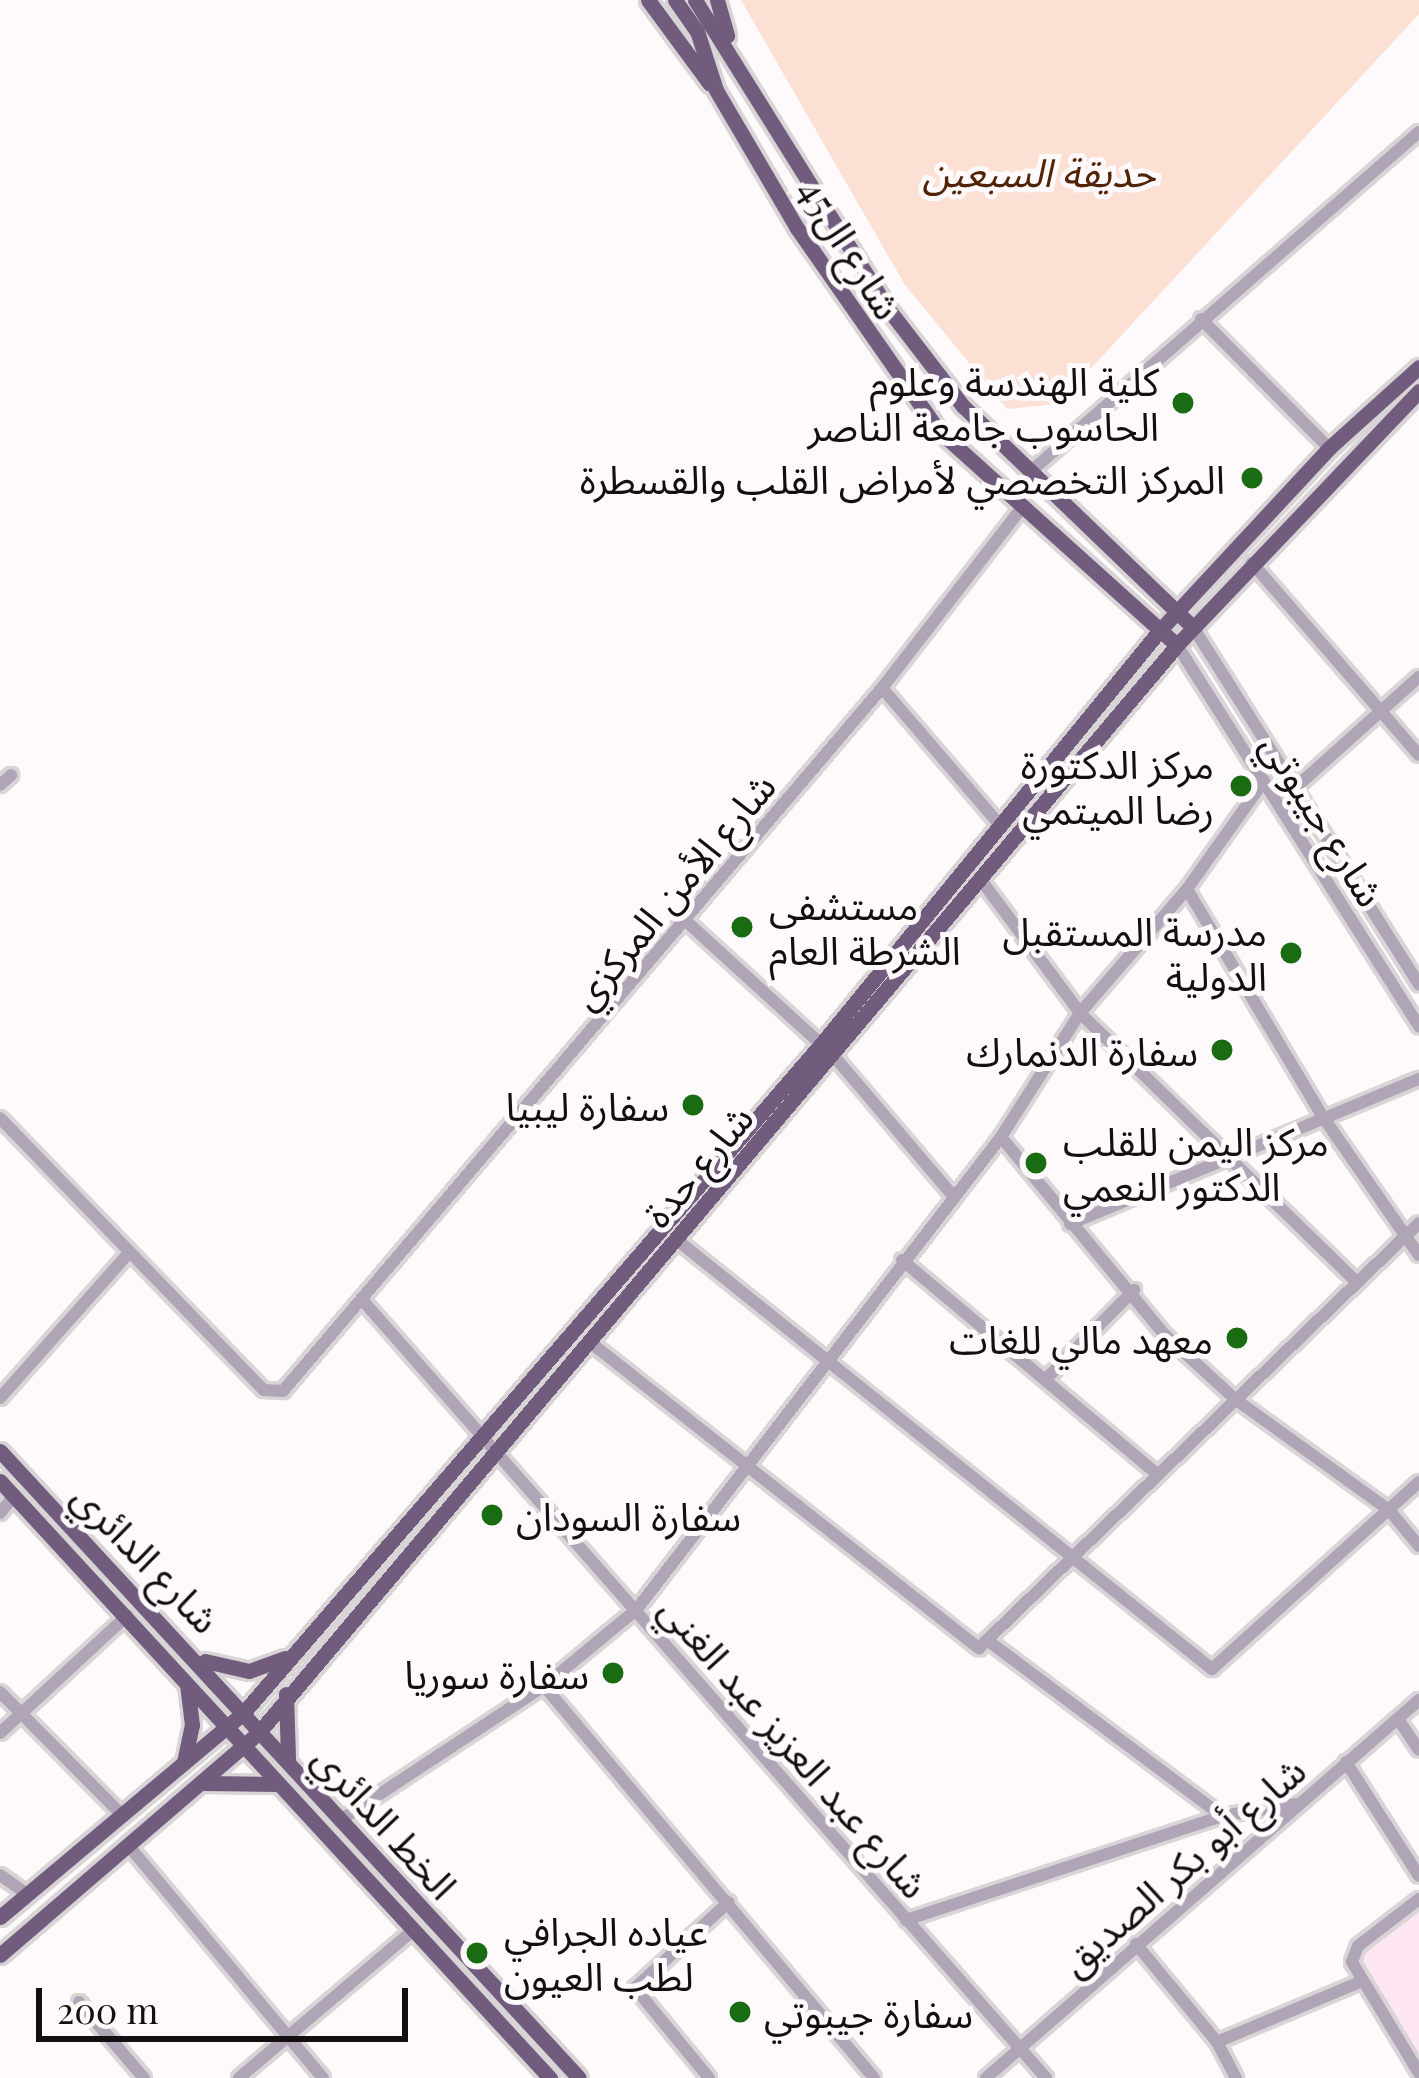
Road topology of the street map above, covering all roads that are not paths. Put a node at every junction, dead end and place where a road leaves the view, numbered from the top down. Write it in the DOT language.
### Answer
graph roads {
  1 [pos="648,0"];
  2 [pos="675,0"];
  3 [pos="695,0"];
  4 [pos="717,0"];
  5 [pos="731,51"];
  6 [pos="716,90"];
  7 [pos="1419,132"];
  8 [pos="889,310"];
  9 [pos="1201,319"];
  10 [pos="861,330"];
  11 [pos="1419,367"];
  12 [pos="1419,391"];
  13 [pos="1329,448"];
  14 [pos="1029,473"];
  15 [pos="1020,510"];
  16 [pos="1252,563"];
  17 [pos="1176,612"];
  18 [pos="1193,627"];
  19 [pos="1160,630"];
  20 [pos="1177,644"];
  21 [pos="1419,676"];
  22 [pos="882,688"];
  23 [pos="1382,710"];
  24 [pos="1419,754"];
  25 [pos="1264,781"];
  26 [pos="1294,789"];
  27 [pos="999,824"];
  28 [pos="980,880"];
  29 [pos="1187,889"];
  30 [pos="686,921"];
  31 [pos="1419,983"];
  32 [pos="1080,1013"];
  33 [pos="1419,1027"];
  34 [pos="828,1049"];
  35 [pos="1419,1079"];
  36 [pos="1323,1117"];
  37 [pos="0,1118"];
  38 [pos="1000,1137"];
  39 [pos="1231,1154"];
  40 [pos="953,1196"];
  41 [pos="1419,1223"];
  42 [pos="1070,1224"];
  43 [pos="1405,1236"];
  44 [pos="677,1240"];
  45 [pos="128,1254"];
  46 [pos="1419,1255"];
  47 [pos="902,1260"];
  48 [pos="1357,1282"];
  49 [pos="1134,1290"];
  50 [pos="365,1303"];
  51 [pos="591,1343"];
  52 [pos="830,1357"];
  53 [pos="1046,1380"];
  54 [pos="0,1398"];
  55 [pos="1235,1399"];
  56 [pos="481,1442"];
  57 [pos="0,1451"];
  58 [pos="495,1456"];
  59 [pos="747,1468"];
  60 [pos="1156,1474"];
  61 [pos="0,1481"];
  62 [pos="1419,1482"];
  63 [pos="14,1496"];
  64 [pos="1389,1510"];
  65 [pos="0,1514"];
  66 [pos="1419,1546"];
  67 [pos="1073,1554"];
  68 [pos="637,1609"];
  69 [pos="127,1616"];
  70 [pos="987,1640"];
  71 [pos="197,1657"];
  72 [pos="288,1657"];
  73 [pos="186,1683"];
  74 [pos="544,1686"];
  75 [pos="0,1692"];
  76 [pos="286,1694"];
  77 [pos="1419,1700"];
  78 [pos="20,1712"];
  79 [pos="244,1712"];
  80 [pos="1398,1719"];
  81 [pos="227,1728"];
  82 [pos="260,1731"];
  83 [pos="0,1733"];
  84 [pos="244,1747"];
  85 [pos="1419,1750"];
  86 [pos="289,1762"];
  87 [pos="1346,1762"];
  88 [pos="182,1768"];
  89 [pos="199,1784"];
  90 [pos="278,1784"];
  91 [pos="1297,1804"];
  92 [pos="123,1816"];
  93 [pos="1222,1816"];
  94 [pos="339,1821"];
  95 [pos="128,1846"];
  96 [pos="0,1875"];
  97 [pos="1419,1876"];
  98 [pos="26,1893"];
  99 [pos="1419,1899"];
  100 [pos="729,1902"];
  101 [pos="0,1917"];
  102 [pos="906,1920"];
  103 [pos="410,1934"];
  104 [pos="1136,1945"];
  105 [pos="0,1955"];
  106 [pos="1362,1981"];
  107 [pos="79,2002"];
  108 [pos="291,2032"];
  109 [pos="1217,2042"];
  110 [pos="1018,2047"];
  111 [pos="1419,2074"];
  112 [pos="144,2078"];
  113 [pos="239,2078"];
  114 [pos="323,2078"];
  115 [pos="550,2078"];
  116 [pos="579,2078"];
  117 [pos="709,2078"];
  118 [pos="874,2078"];
  119 [pos="986,2078"];
  120 [pos="1046,2078"];
  121 [pos="1236,2078"];
  1 -- 6 [label="main road"];
  2 -- 6 [label="main road, شارع ال45"];
  3 -- 5 [label="main road, شارع ال45"];
  4 -- 5 [label="main road"];
  5 -- 8 [label="main road, شارع ال45"];
  6 -- 10 [label="main road, شارع ال45"];
  7 -- 9 [label="street"];
  8 -- 10 [label="main road"];
  8 -- 14 [label="main road, شارع ال45"];
  9 -- 13 [label="street"];
  9 -- 14 [label="street"];
  10 -- 15 [label="main road, شارع ال45"];
  11 -- 13 [label="main road, شارع حدة"];
  12 -- 16 [label="main road, شارع حدة"];
  13 -- 17 [label="main road, شارع حدة"];
  14 -- 17 [label="main road, شارع ال45"];
  15 -- 19 [label="main road, شارع ال45"];
  15 -- 22 [label="street, شارع الأمن المركزي"];
  16 -- 18 [label="main road, شارع حدة"];
  16 -- 23 [label="street"];
  17 -- 18 [label="main road, شارع ال45"];
  17 -- 19 [label="main road, شارع حدة"];
  18 -- 20 [label="main road, شارع حدة"];
  18 -- 26 [label="street, شارع جيبوتي"];
  19 -- 20 [label="main road, شارع ال45"];
  19 -- 27 [label="main road, شارع حدة"];
  20 -- 25 [label="street, شارع جيبوتي"];
  20 -- 28 [label="main road, شارع حدة"];
  21 -- 23 [label="street"];
  22 -- 27 [label="street"];
  22 -- 30 [label="street, شارع الأمن المركزي"];
  23 -- 24 [label="street"];
  23 -- 26 [label="street"];
  25 -- 29 [label="street"];
  25 -- 33 [label="street, شارع جيبوتي"];
  26 -- 31 [label="street, شارع جيبوتي"];
  27 -- 34 [label="main road, شارع حدة"];
  28 -- 32 [label="street"];
  28 -- 34 [label="main road, شارع حدة"];
  29 -- 32 [label="street"];
  29 -- 36 [label="street"];
  30 -- 34 [label="street"];
  30 -- 50 [label="street, شارع الأمن المركزي"];
  32 -- 38 [label="street"];
  32 -- 39 [label="street"];
  34 -- 40 [label="street"];
  34 -- 44 [label="main road, شارع حدة"];
  34 -- 56 [label="main road, شارع حدة"];
  35 -- 36 [label="street"];
  36 -- 39 [label="street"];
  36 -- 43 [label="street"];
  37 -- 45 [label="street"];
  38 -- 40 [label="street"];
  38 -- 42 [label="street"];
  39 -- 42 [label="street"];
  39 -- 48 [label="street"];
  40 -- 47 [label="street"];
  41 -- 43 [label="street"];
  42 -- 49 [label="street"];
  43 -- 46 [label="street"];
  43 -- 48 [label="street"];
  44 -- 51 [label="main road, شارع حدة"];
  44 -- 52 [label="street"];
  45 -- 50 [label="street, شارع الأمن المركزي"];
  45 -- 54 [label="street"];
  47 -- 52 [label="street"];
  47 -- 53 [label="street"];
  48 -- 55 [label="street"];
  49 -- 53 [label="street"];
  49 -- 55 [label="street"];
  50 -- 56 [label="street, شارع عبد العزيز عبد الغني"];
  51 -- 58 [label="main road, شارع حدة"];
  51 -- 59 [label="street"];
  52 -- 59 [label="street"];
  52 -- 67 [label="street"];
  53 -- 60 [label="street"];
  55 -- 60 [label="street"];
  55 -- 64 [label="street"];
  56 -- 58 [label="street, شارع عبد العزيز عبد الغني"];
  56 -- 72 [label="main road, شارع حدة"];
  57 -- 71 [label="main road, شارع الدائري"];
  58 -- 68 [label="street, شارع عبد العزيز عبد الغني"];
  58 -- 76 [label="main road, شارع حدة"];
  59 -- 68 [label="street"];
  59 -- 70 [label="street"];
  60 -- 67 [label="street"];
  61 -- 63 [label="main road, شارع الدائري"];
  62 -- 64 [label="street"];
  63 -- 65 [label="street"];
  63 -- 69 [label="main road, شارع الدائري"];
  64 -- 66 [label="street"];
  64 -- 67 [label="street"];
  67 -- 70 [label="street"];
  68 -- 74 [label="street"];
  68 -- 102 [label="street, شارع عبد العزيز عبد الغني"];
  69 -- 73 [label="main road, شارع الدائري"];
  69 -- 78 [label="street"];
  70 -- 93 [label="street"];
  71 -- 72 [label="main road"];
  71 -- 79 [label="main road, شارع الدائري"];
  72 -- 79 [label="main road, شارع حدة"];
  73 -- 81 [label="main road, شارع الدائري"];
  73 -- 88 [label="main road"];
  74 -- 94 [label="street"];
  74 -- 100 [label="street"];
  75 -- 78 [label="street"];
  76 -- 82 [label="main road, شارع حدة"];
  76 -- 86 [label="main road"];
  77 -- 80 [label="street, شارع أبو بكر الصديق"];
  78 -- 83 [label="street"];
  78 -- 92 [label="street"];
  79 -- 81 [label="main road, شارع حدة"];
  79 -- 82 [label="main road, الخط الدائري"];
  80 -- 85 [label="street"];
  80 -- 87 [label="street, شارع أبو بكر الصديق"];
  81 -- 84 [label="main road, الخط الدائري"];
  81 -- 88 [label="main road, شارع حدة"];
  82 -- 84 [label="main road, شارع حدة"];
  82 -- 86 [label="main road, الخط الدائري"];
  84 -- 89 [label="main road, شارع حدة"];
  84 -- 90 [label="main road, الخط الدائري"];
  86 -- 94 [label="main road, الخط الدائري"];
  87 -- 91 [label="street, شارع أبو بكر الصديق"];
  87 -- 97 [label="street"];
  88 -- 92 [label="main road, شارع حدة"];
  89 -- 90 [label="main road"];
  89 -- 95 [label="main road, شارع حدة"];
  90 -- 103 [label="main road, الخط الدائري"];
  91 -- 93 [label="street"];
  91 -- 104 [label="street, شارع أبو بكر الصديق"];
  92 -- 98 [label="main road, شارع حدة"];
  93 -- 102 [label="street"];
  94 -- 116 [label="main road, الخط الدائري"];
  95 -- 105 [label="main road, شارع حدة"];
  95 -- 108 [label="street"];
  96 -- 98 [label="street"];
  98 -- 101 [label="main road, شارع حدة"];
  99 -- 106 [label="street"];
  100 -- 117 [label="street"];
  100 -- 118 [label="street"];
  102 -- 110 [label="street, شارع عبد العزيز عبد الغني"];
  103 -- 108 [label="street"];
  103 -- 115 [label="main road, الخط الدائري"];
  104 -- 109 [label="street"];
  104 -- 110 [label="street, شارع أبو بكر الصديق"];
  106 -- 109 [label="street"];
  106 -- 111 [label="street"];
  107 -- 112 [label="street"];
  108 -- 113 [label="street"];
  108 -- 114 [label="street"];
  109 -- 121 [label="street"];
  110 -- 119 [label="street, شارع أبو بكر الصديق"];
  110 -- 120 [label="street, شارع عبد العزيز عبد الغني"];
}
